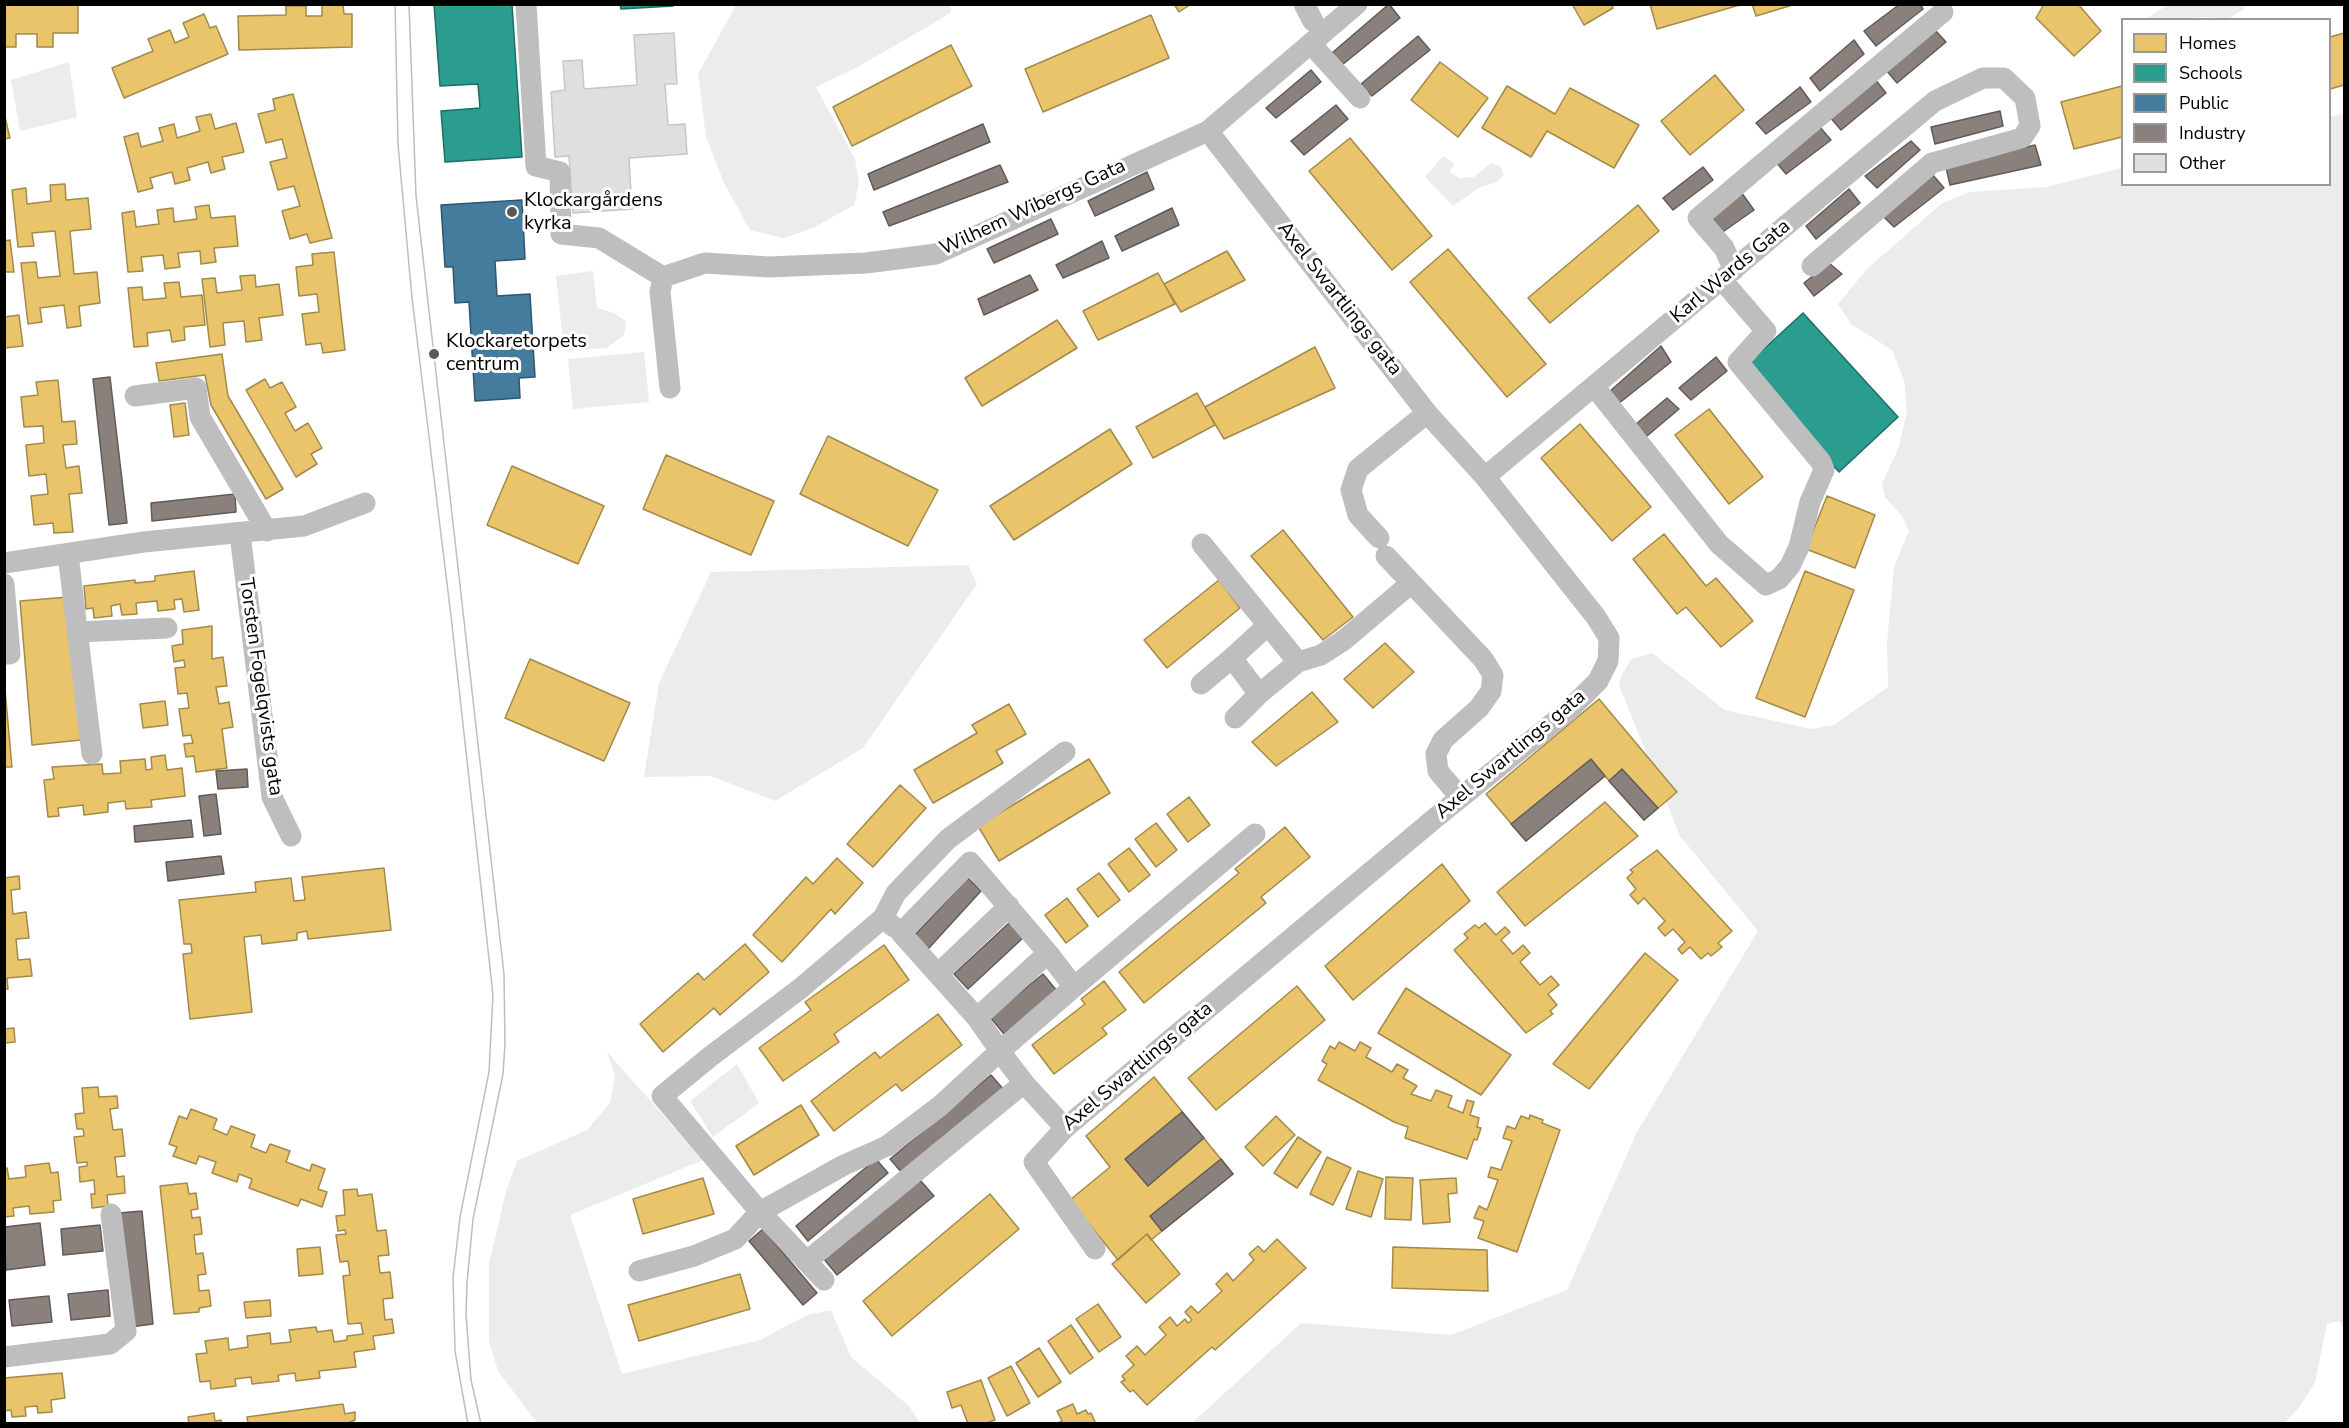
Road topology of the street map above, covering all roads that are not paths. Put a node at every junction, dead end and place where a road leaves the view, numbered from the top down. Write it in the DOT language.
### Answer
graph roads {
  1 [pos="526,4"];
  2 [pos="1357,4"];
  3 [pos="1943,12"];
  4 [pos="1311,44"];
  5 [pos="1360,99"];
  6 [pos="1208,131"];
  7 [pos="1812,266"];
  8 [pos="1728,275"];
  9 [pos="663,278"];
  10 [pos="1594,386"];
  11 [pos="670,387"];
  12 [pos="135,396"];
  13 [pos="1427,413"];
  14 [pos="1485,477"];
  15 [pos="365,503"];
  16 [pos="267,531"];
  17 [pos="240,534"];
  18 [pos="1202,544"];
  19 [pos="68,554"];
  20 [pos="4,563"];
  21 [pos="4,584"];
  22 [pos="1410,585"];
  23 [pos="1268,625"];
  24 [pos="167,628"];
  25 [pos="77,632"];
  26 [pos="4,654"];
  27 [pos="1232,658"];
  28 [pos="1298,662"];
  29 [pos="1201,684"];
  30 [pos="1260,694"];
  31 [pos="1235,718"];
  32 [pos="1065,753"];
  33 [pos="92,754"];
  34 [pos="1460,797"];
  35 [pos="1255,834"];
  36 [pos="291,836"];
  37 [pos="1009,906"];
  38 [pos="883,918"];
  39 [pos="901,933"];
  40 [pos="1048,953"];
  41 [pos="939,973"];
  42 [pos="1074,987"];
  43 [pos="977,1018"];
  44 [pos="1000,1051"];
  45 [pos="1024,1083"];
  46 [pos="1065,1128"];
  47 [pos="760,1212"];
  48 [pos="111,1214"];
  49 [pos="1095,1248"];
  50 [pos="807,1262"];
  51 [pos="639,1271"];
  52 [pos="824,1280"];
  53 [pos="4,1357"];
  1 -- 9 [label="street"];
  2 -- 4 [label="street, Wilhem Wibergs Gata"];
  3 -- 8 [label="street"];
  4 -- 5 [label="street"];
  4 -- 6 [label="street, Wilhem Wibergs Gata"];
  6 -- 9 [label="street, Wilhem Wibergs Gata"];
  6 -- 13 [label="street, Axel Swartlings gata"];
  7 -- 8 [label="street, Karl Wards Gata"];
  8 -- 10 [label="street, Karl Wards Gata"];
  8 -- 10 [label="street"];
  9 -- 11 [label="street"];
  10 -- 14 [label="street, Karl Wards Gata"];
  12 -- 16 [label="street"];
  13 -- 14 [label="street, Axel Swartlings gata"];
  13 -- 22 [label="street"];
  14 -- 34 [label="street, Axel Swartlings gata"];
  15 -- 16 [label="street"];
  16 -- 17 [label="street"];
  17 -- 19 [label="street"];
  17 -- 36 [label="street, Torsten Fogelqvists gata"];
  18 -- 23 [label="street"];
  19 -- 20 [label="street"];
  19 -- 25 [label="street"];
  21 -- 26 [label="street"];
  22 -- 28 [label="street"];
  22 -- 34 [label="street"];
  23 -- 27 [label="street"];
  23 -- 28 [label="street"];
  24 -- 25 [label="street"];
  25 -- 33 [label="street"];
  27 -- 29 [label="street"];
  27 -- 30 [label="street"];
  28 -- 30 [label="street"];
  30 -- 31 [label="street"];
  32 -- 38 [label="street"];
  34 -- 46 [label="street, Axel Swartlings gata"];
  35 -- 42 [label="street"];
  37 -- 39 [label="street"];
  37 -- 40 [label="street"];
  37 -- 41 [label="street"];
  38 -- 39 [label="street"];
  38 -- 47 [label="street"];
  39 -- 41 [label="street"];
  40 -- 42 [label="street"];
  40 -- 43 [label="street"];
  41 -- 43 [label="street"];
  42 -- 44 [label="street"];
  43 -- 44 [label="street"];
  44 -- 45 [label="street"];
  44 -- 47 [label="street"];
  45 -- 46 [label="street"];
  45 -- 50 [label="street"];
  46 -- 49 [label="street, Axel Swartlings gata"];
  47 -- 50 [label="street"];
  47 -- 51 [label="street"];
  48 -- 53 [label="street"];
  50 -- 52 [label="street"];
}
